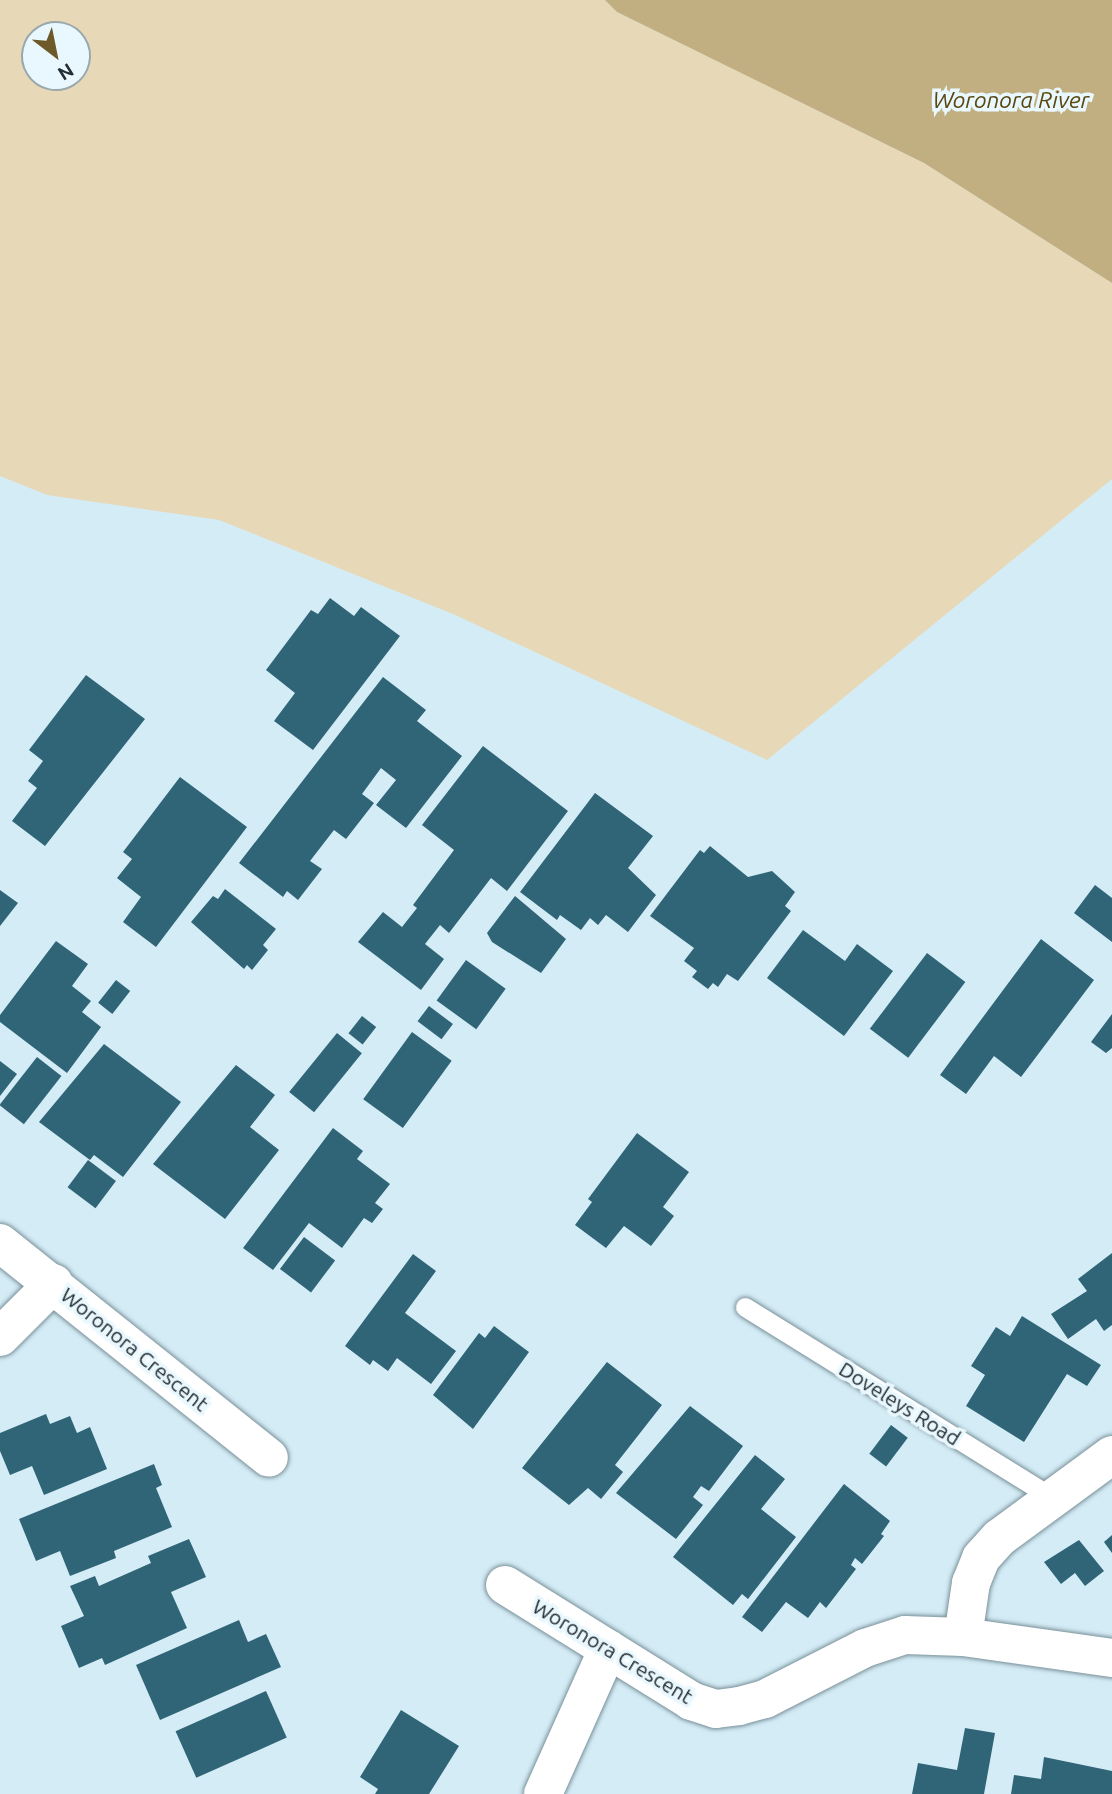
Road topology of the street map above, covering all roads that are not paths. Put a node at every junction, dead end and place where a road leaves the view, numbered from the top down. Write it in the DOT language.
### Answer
graph roads {
  1 [pos="0,1243"];
  2 [pos="54,1283"];
  3 [pos="745,1307"];
  4 [pos="0,1337"];
  5 [pos="1112,1455"];
  6 [pos="269,1458"];
  7 [pos="1055,1499"];
  8 [pos="505,1586"];
  9 [pos="963,1637"];
  10 [pos="608,1649"];
  11 [pos="1112,1658"];
  12 [pos="544,1794"];
  1 -- 2 [label="street, Woronora Crescent"];
  2 -- 4 [label="street"];
  2 -- 6 [label="street, Woronora Crescent"];
  3 -- 7 [label="lane, Doveleys Road"];
  5 -- 7 [label="street"];
  7 -- 9 [label="street"];
  8 -- 10 [label="street, Woronora Crescent"];
  9 -- 10 [label="street, Woronora Crescent"];
  9 -- 11 [label="street"];
  10 -- 12 [label="street"];
}
